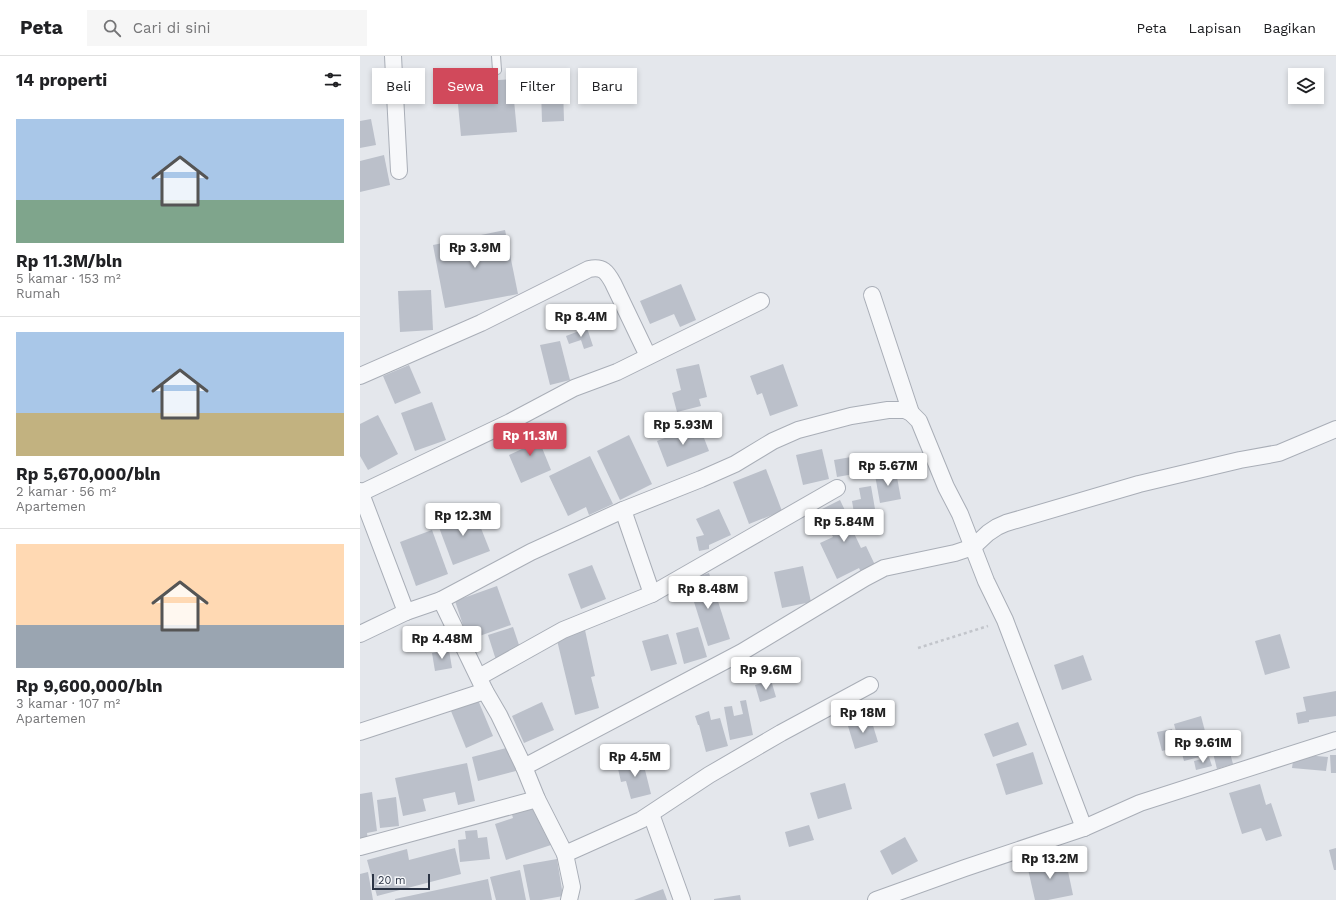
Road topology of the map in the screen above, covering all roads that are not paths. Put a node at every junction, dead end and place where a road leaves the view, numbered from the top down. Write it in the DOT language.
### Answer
graph roads {
  1 [pos="393,56"];
  2 [pos="496,56"];
  3 [pos="497,68"];
  4 [pos="399,171"];
  5 [pos="872,295"];
  6 [pos="761,301"];
  7 [pos="648,356"];
  8 [pos="360,376"];
  9 [pos="911,413"];
  10 [pos="1336,429"];
  11 [pos="837,488"];
  12 [pos="360,492"];
  13 [pos="623,510"];
  14 [pos="973,547"];
  15 [pos="652,594"];
  16 [pos="441,600"];
  17 [pos="406,612"];
  18 [pos="360,634"];
  19 [pos="482,684"];
  20 [pos="870,685"];
  21 [pos="360,732"];
  22 [pos="1336,740"];
  23 [pos="524,767"];
  24 [pos="537,799"];
  25 [pos="652,814"];
  26 [pos="1084,828"];
  27 [pos="360,847"];
  28 [pos="565,854"];
  29 [pos="569,900"];
  30 [pos="682,900"];
  31 [pos="876,900"];
  1 -- 4 [label="street"];
  2 -- 3 [label="lane"];
  5 -- 9 [label="street"];
  6 -- 7 [label="street"];
  7 -- 8 [label="street"];
  7 -- 12 [label="street"];
  9 -- 13 [label="street"];
  9 -- 14 [label="street"];
  10 -- 14 [label="street"];
  11 -- 15 [label="street"];
  12 -- 17 [label="street"];
  13 -- 15 [label="street"];
  13 -- 16 [label="street"];
  14 -- 23 [label="street"];
  14 -- 26 [label="street"];
  15 -- 19 [label="street"];
  16 -- 17 [label="street"];
  16 -- 19 [label="street"];
  17 -- 18 [label="street"];
  19 -- 21 [label="street"];
  19 -- 23 [label="street"];
  20 -- 25 [label="street"];
  22 -- 26 [label="street"];
  23 -- 24 [label="street"];
  24 -- 27 [label="street"];
  24 -- 28 [label="street"];
  25 -- 28 [label="street"];
  25 -- 30 [label="street"];
  26 -- 31 [label="street"];
  28 -- 29 [label="street"];
}
